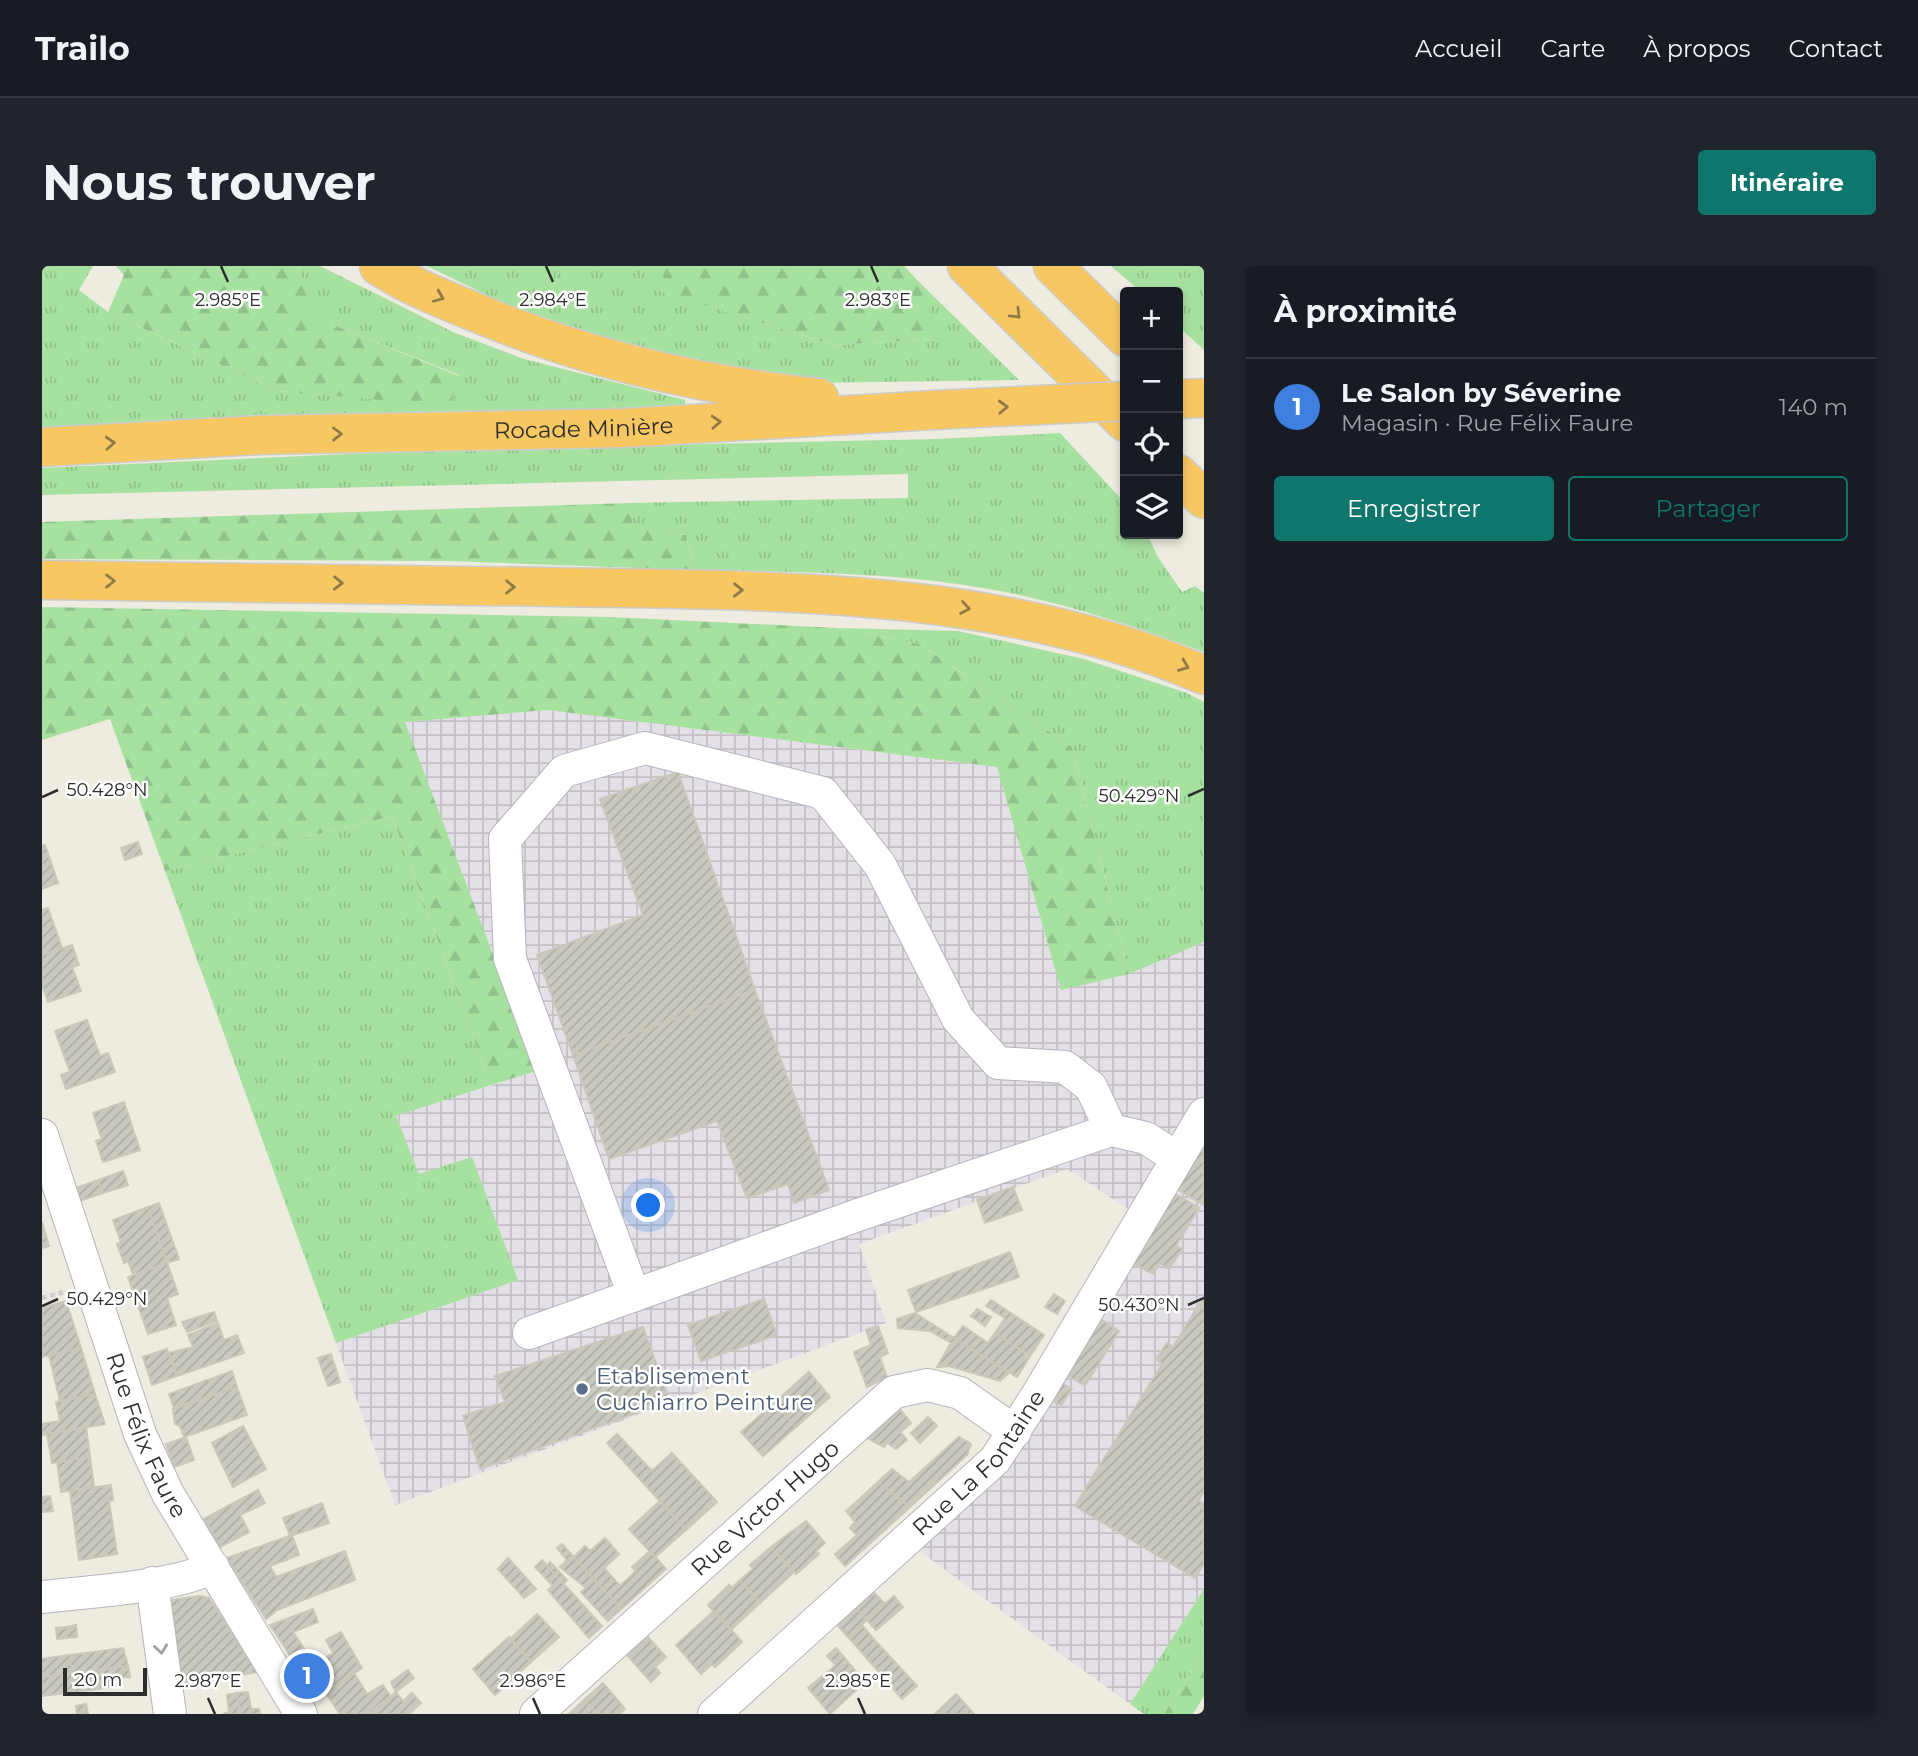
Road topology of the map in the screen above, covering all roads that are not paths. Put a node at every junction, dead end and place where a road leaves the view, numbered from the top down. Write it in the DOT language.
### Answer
graph roads {
  1 [pos="379,266"];
  2 [pos="967,266"];
  3 [pos="1053,266"];
  4 [pos="1120,332"];
  5 [pos="1183,393"];
  6 [pos="1204,398"];
  7 [pos="1183,399"];
  8 [pos="1120,401"];
  9 [pos="934,410"];
  10 [pos="1204,414"];
  11 [pos="1120,417"];
  12 [pos="42,447"];
  13 [pos="1180,476"];
  14 [pos="1204,499"];
  15 [pos="42,580"];
  16 [pos="1204,675"];
  17 [pos="1204,1114"];
  18 [pos="1111,1130"];
  19 [pos="42,1135"];
  20 [pos="1178,1158"];
  21 [pos="634,1295"];
  22 [pos="529,1333"];
  23 [pos="1015,1433"];
  24 [pos="213,1567"];
  25 [pos="152,1583"];
  26 [pos="42,1597"];
  27 [pos="170,1714"];
  28 [pos="301,1714"];
  29 [pos="536,1714"];
  30 [pos="714,1714"];
  1 -- 9 [label="highway, one-way"];
  2 -- 11 [label="highway, one-way"];
  3 -- 4 [label="highway"];
  5 -- 10 [label="highway"];
  6 -- 7 [label="highway, bridge"];
  9 -- 8 [label="highway, Rocade Minière, one-way, bridge"];
  12 -- 9 [label="highway, Rocade Minière, one-way"];
  13 -- 14 [label="highway"];
  15 -- 16 [label="highway, one-way"];
  17 -- 20 [label="street, Rue La Fontaine"];
  18 -- 20 [label="street"];
  18 -- 21 [label="street"];
  18 -- 21 [label="street"];
  19 -- 24 [label="street, Rue Félix Faure"];
  20 -- 23 [label="street, Rue La Fontaine"];
  21 -- 22 [label="street"];
  23 -- 29 [label="street, Rue Victor Hugo"];
  23 -- 30 [label="street, Rue La Fontaine"];
  24 -- 25 [label="street"];
  24 -- 28 [label="street, Rue Félix Faure"];
  25 -- 26 [label="street"];
  25 -- 27 [label="street, one-way"];
}
